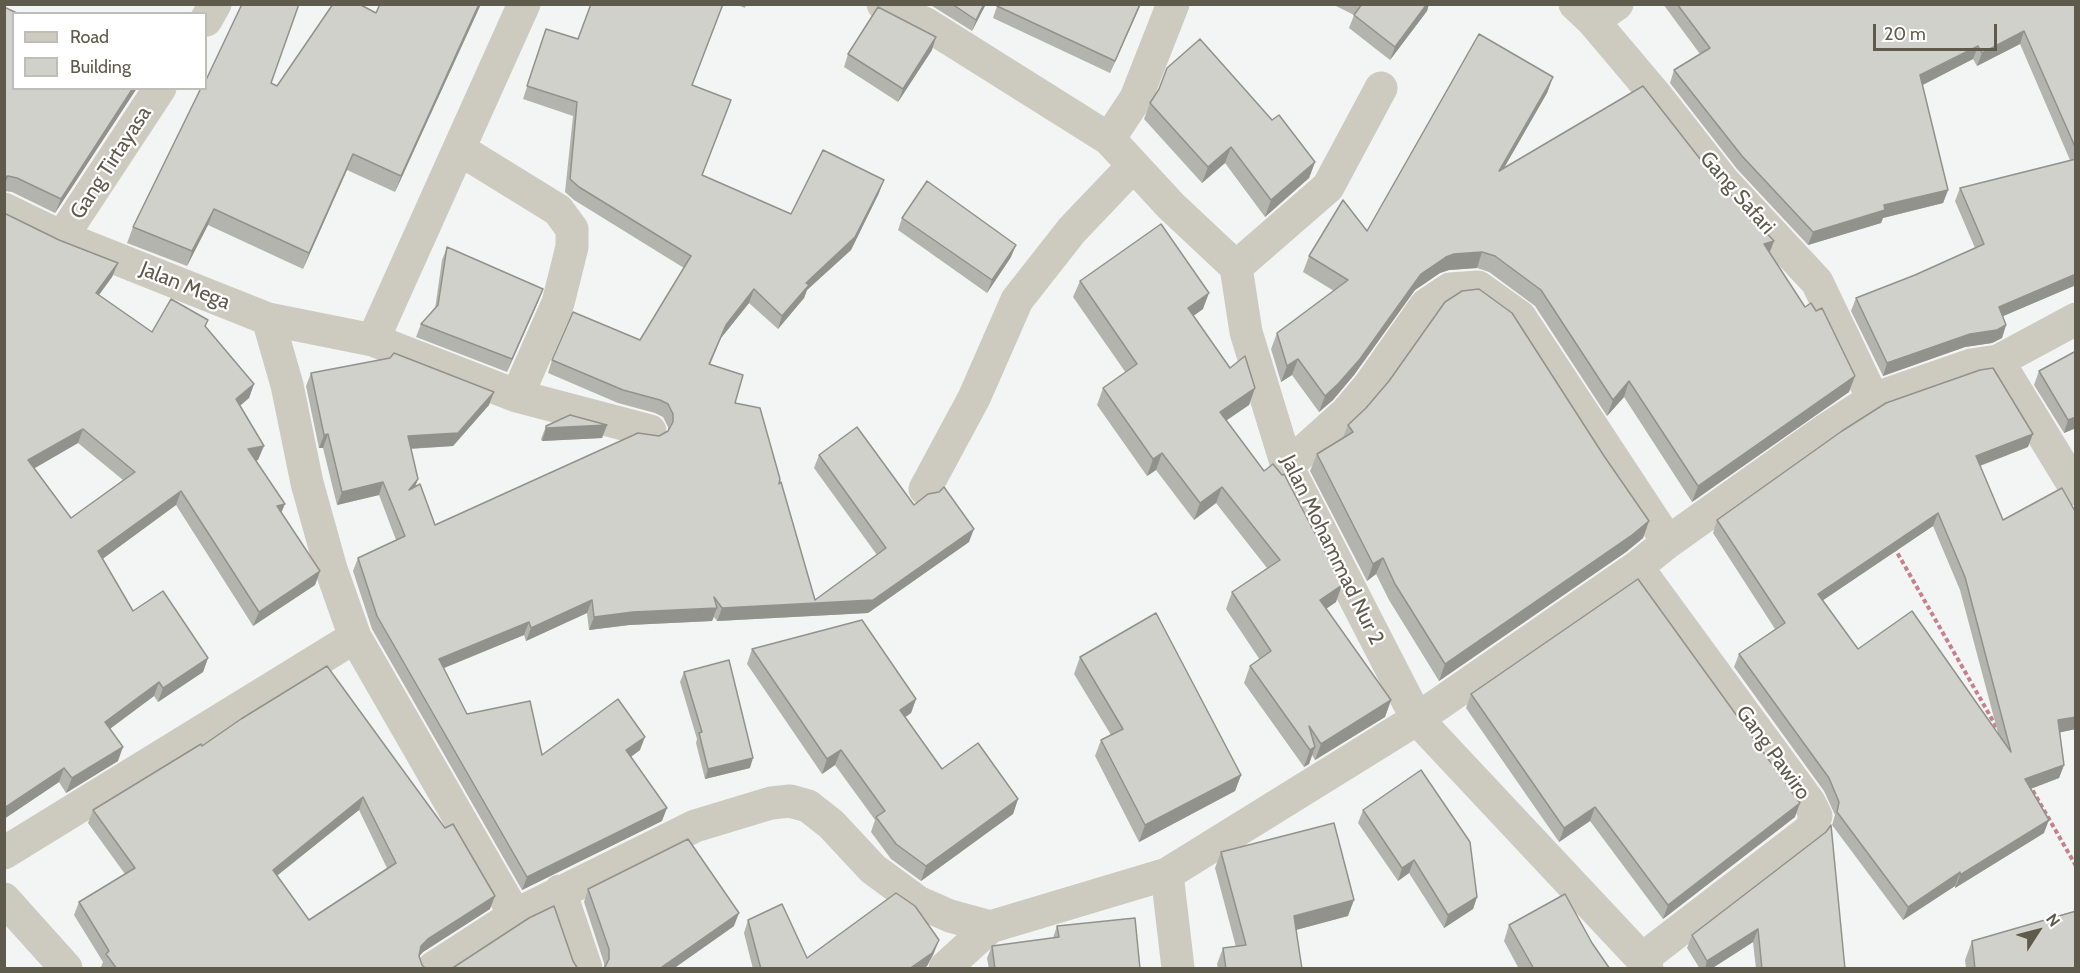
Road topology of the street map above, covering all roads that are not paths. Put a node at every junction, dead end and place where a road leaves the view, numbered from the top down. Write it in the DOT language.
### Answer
graph roads {
  1 [pos="215,4"];
  2 [pos="524,4"];
  3 [pos="883,4"];
  4 [pos="1173,4"];
  5 [pos="1595,10"];
  6 [pos="207,18"];
  7 [pos="1381,88"];
  8 [pos="159,90"];
  9 [pos="1109,139"];
  10 [pos="459,149"];
  11 [pos="1133,166"];
  12 [pos="4,209"];
  13 [pos="62,237"];
  14 [pos="1236,267"];
  15 [pos="268,319"];
  16 [pos="2076,319"];
  17 [pos="373,340"];
  18 [pos="1998,361"];
  19 [pos="517,396"];
  20 [pos="1873,399"];
  21 [pos="650,431"];
  22 [pos="1287,466"];
  23 [pos="925,489"];
  24 [pos="2076,489"];
  25 [pos="1668,542"];
  26 [pos="1637,567"];
  27 [pos="355,637"];
  28 [pos="1417,719"];
  29 [pos="4,853"];
  30 [pos="1167,874"];
  31 [pos="560,891"];
  32 [pos="4,899"];
  33 [pos="515,915"];
  34 [pos="990,927"];
  35 [pos="1645,964"];
  36 [pos="66,969"];
  37 [pos="433,969"];
  38 [pos="586,969"];
  39 [pos="945,969"];
  40 [pos="1178,969"];
  1 -- 6 [label="street"];
  2 -- 10 [label="street"];
  3 -- 9 [label="street"];
  4 -- 9 [label="street"];
  5 -- 20 [label="street, Gang Safari"];
  7 -- 14 [label="street"];
  8 -- 13 [label="street, Gang Tirtayasa"];
  9 -- 11 [label="street"];
  10 -- 17 [label="street"];
  10 -- 19 [label="street"];
  11 -- 14 [label="street"];
  11 -- 23 [label="street"];
  12 -- 13 [label="street, Jalan Mega"];
  13 -- 15 [label="street, Jalan Mega"];
  14 -- 22 [label="street, Jalan Mohammad Nur 2"];
  15 -- 17 [label="street, Jalan Mega"];
  15 -- 27 [label="street"];
  16 -- 18 [label="street"];
  17 -- 19 [label="street, Jalan Mega"];
  18 -- 20 [label="street"];
  18 -- 24 [label="street"];
  19 -- 21 [label="street, Jalan Mega"];
  20 -- 25 [label="street"];
  22 -- 25 [label="street"];
  22 -- 28 [label="street, Jalan Mohammad Nur 2"];
  25 -- 26 [label="street"];
  26 -- 28 [label="street"];
  26 -- 35 [label="street, Gang Pawiro"];
  27 -- 29 [label="street"];
  27 -- 33 [label="street"];
  28 -- 30 [label="street"];
  28 -- 35 [label="street, Jalan Mohammad Nur 2"];
  30 -- 34 [label="street"];
  30 -- 40 [label="street"];
  31 -- 33 [label="street"];
  31 -- 34 [label="street"];
  31 -- 38 [label="street"];
  32 -- 36 [label="street"];
  33 -- 37 [label="street"];
  34 -- 39 [label="street"];
}
